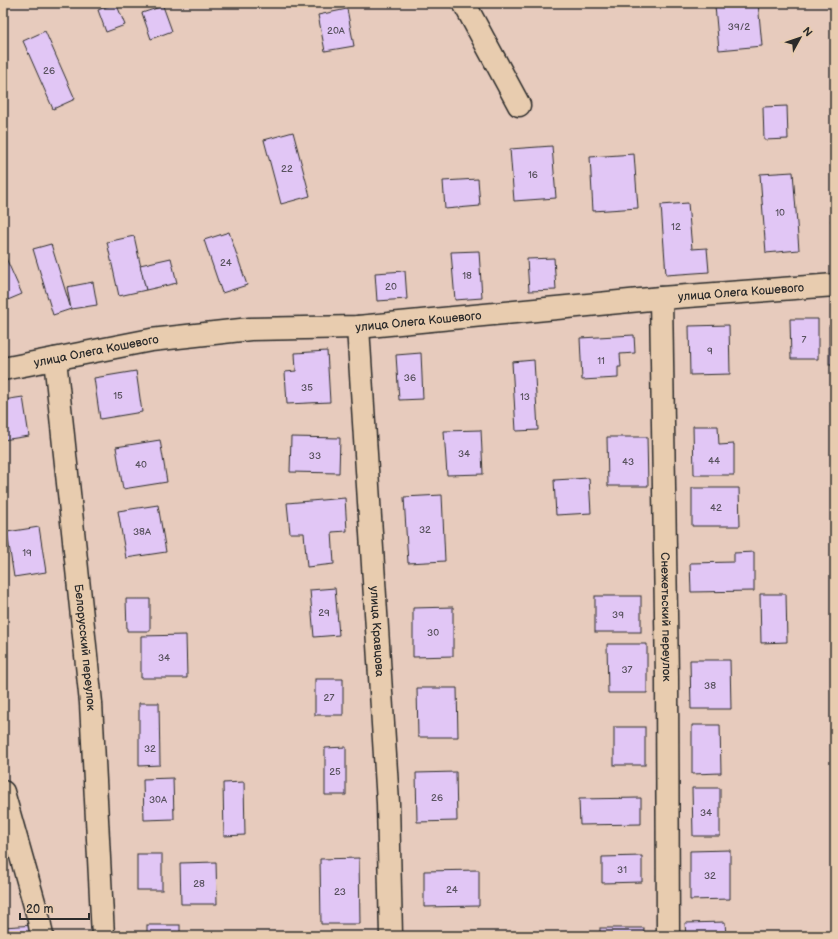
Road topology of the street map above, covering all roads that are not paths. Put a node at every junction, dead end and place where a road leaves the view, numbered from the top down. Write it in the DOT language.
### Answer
graph roads {
  1 [pos="464,3"];
  2 [pos="519,104"];
  3 [pos="835,284"];
  4 [pos="661,298"];
  5 [pos="358,327"];
  6 [pos="55,359"];
  7 [pos="3,369"];
  8 [pos="3,792"];
  9 [pos="42,936"];
  10 [pos="103,936"];
  11 [pos="391,936"];
  12 [pos="668,936"];
  1 -- 2 [label="street"];
  3 -- 4 [label="street, улица Олега Кошевого"];
  4 -- 5 [label="street, улица Олега Кошевого"];
  4 -- 12 [label="street, Снежетьский переулок"];
  5 -- 6 [label="street, улица Олега Кошевого"];
  5 -- 11 [label="street, улица Кравцова"];
  6 -- 7 [label="street, улица Олега Кошевого"];
  6 -- 10 [label="street, Белорусский переулок"];
  8 -- 9 [label="street"];
}
